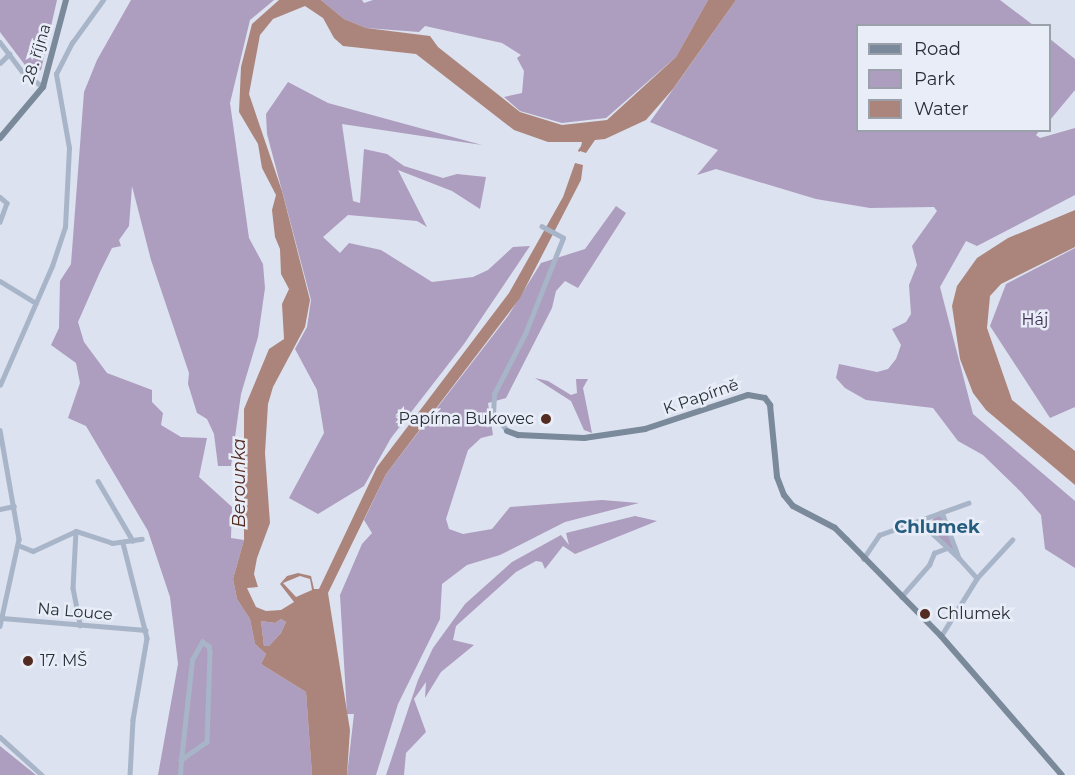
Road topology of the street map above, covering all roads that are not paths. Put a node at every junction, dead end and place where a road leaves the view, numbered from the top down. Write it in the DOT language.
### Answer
graph roads {
  1 [pos="66,0"];
  2 [pos="103,0"];
  3 [pos="0,42"];
  4 [pos="9,54"];
  5 [pos="0,63"];
  6 [pos="48,72"];
  7 [pos="56,74"];
  8 [pos="43,87"];
  9 [pos="0,138"];
  10 [pos="0,197"];
  11 [pos="0,222"];
  12 [pos="542,227"];
  13 [pos="0,281"];
  14 [pos="36,303"];
  15 [pos="2,374"];
  16 [pos="0,385"];
  17 [pos="0,430"];
  18 [pos="507,431"];
  19 [pos="2,453"];
  20 [pos="98,481"];
  21 [pos="968,502"];
  22 [pos="14,506"];
  23 [pos="0,509"];
  24 [pos="942,512"];
  25 [pos="919,521"];
  26 [pos="76,531"];
  27 [pos="142,539"];
  28 [pos="1012,540"];
  29 [pos="133,541"];
  30 [pos="123,543"];
  31 [pos="18,545"];
  32 [pos="947,548"];
  33 [pos="959,558"];
  34 [pos="863,559"];
  35 [pos="977,578"];
  36 [pos="901,597"];
  37 [pos="2,618"];
  38 [pos="80,625"];
  39 [pos="0,626"];
  40 [pos="145,630"];
  41 [pos="941,636"];
  42 [pos="0,737"];
  43 [pos="181,760"];
  44 [pos="42,775"];
  45 [pos="130,775"];
  46 [pos="180,775"];
  47 [pos="1062,775"];
  1 -- 6 [label="street, 28. října"];
  2 -- 7 [label="street"];
  3 -- 4 [label="street"];
  4 -- 5 [label="street"];
  4 -- 8 [label="street"];
  6 -- 7 [label="street"];
  6 -- 8 [label="street, 28. října"];
  7 -- 14 [label="street"];
  8 -- 9 [label="street, 28. října"];
  10 -- 11 [label="street"];
  12 -- 18 [label="street"];
  13 -- 14 [label="street"];
  14 -- 15 [label="street"];
  15 -- 16 [label="street"];
  17 -- 19 [label="street"];
  18 -- 34 [label="street, K Papírně"];
  19 -- 22 [label="street"];
  20 -- 29 [label="street"];
  21 -- 24 [label="street"];
  22 -- 23 [label="street"];
  22 -- 31 [label="street"];
  24 -- 25 [label="street"];
  24 -- 33 [label="street"];
  25 -- 32 [label="street"];
  25 -- 34 [label="street"];
  26 -- 30 [label="street"];
  26 -- 31 [label="street"];
  26 -- 38 [label="street"];
  27 -- 29 [label="street"];
  28 -- 35 [label="street"];
  29 -- 30 [label="street"];
  30 -- 40 [label="street"];
  31 -- 37 [label="street"];
  32 -- 33 [label="street"];
  32 -- 36 [label="street"];
  33 -- 35 [label="street"];
  34 -- 36 [label="street, K Papírně"];
  35 -- 41 [label="street"];
  36 -- 41 [label="street, K Papírně"];
  37 -- 38 [label="street, Na Louce"];
  37 -- 39 [label="street"];
  38 -- 40 [label="street, Na Louce"];
  40 -- 45 [label="street"];
  41 -- 47 [label="street, K Papírně"];
  42 -- 44 [label="street"];
  43 -- 43 [label="street"];
  43 -- 46 [label="street"];
}
